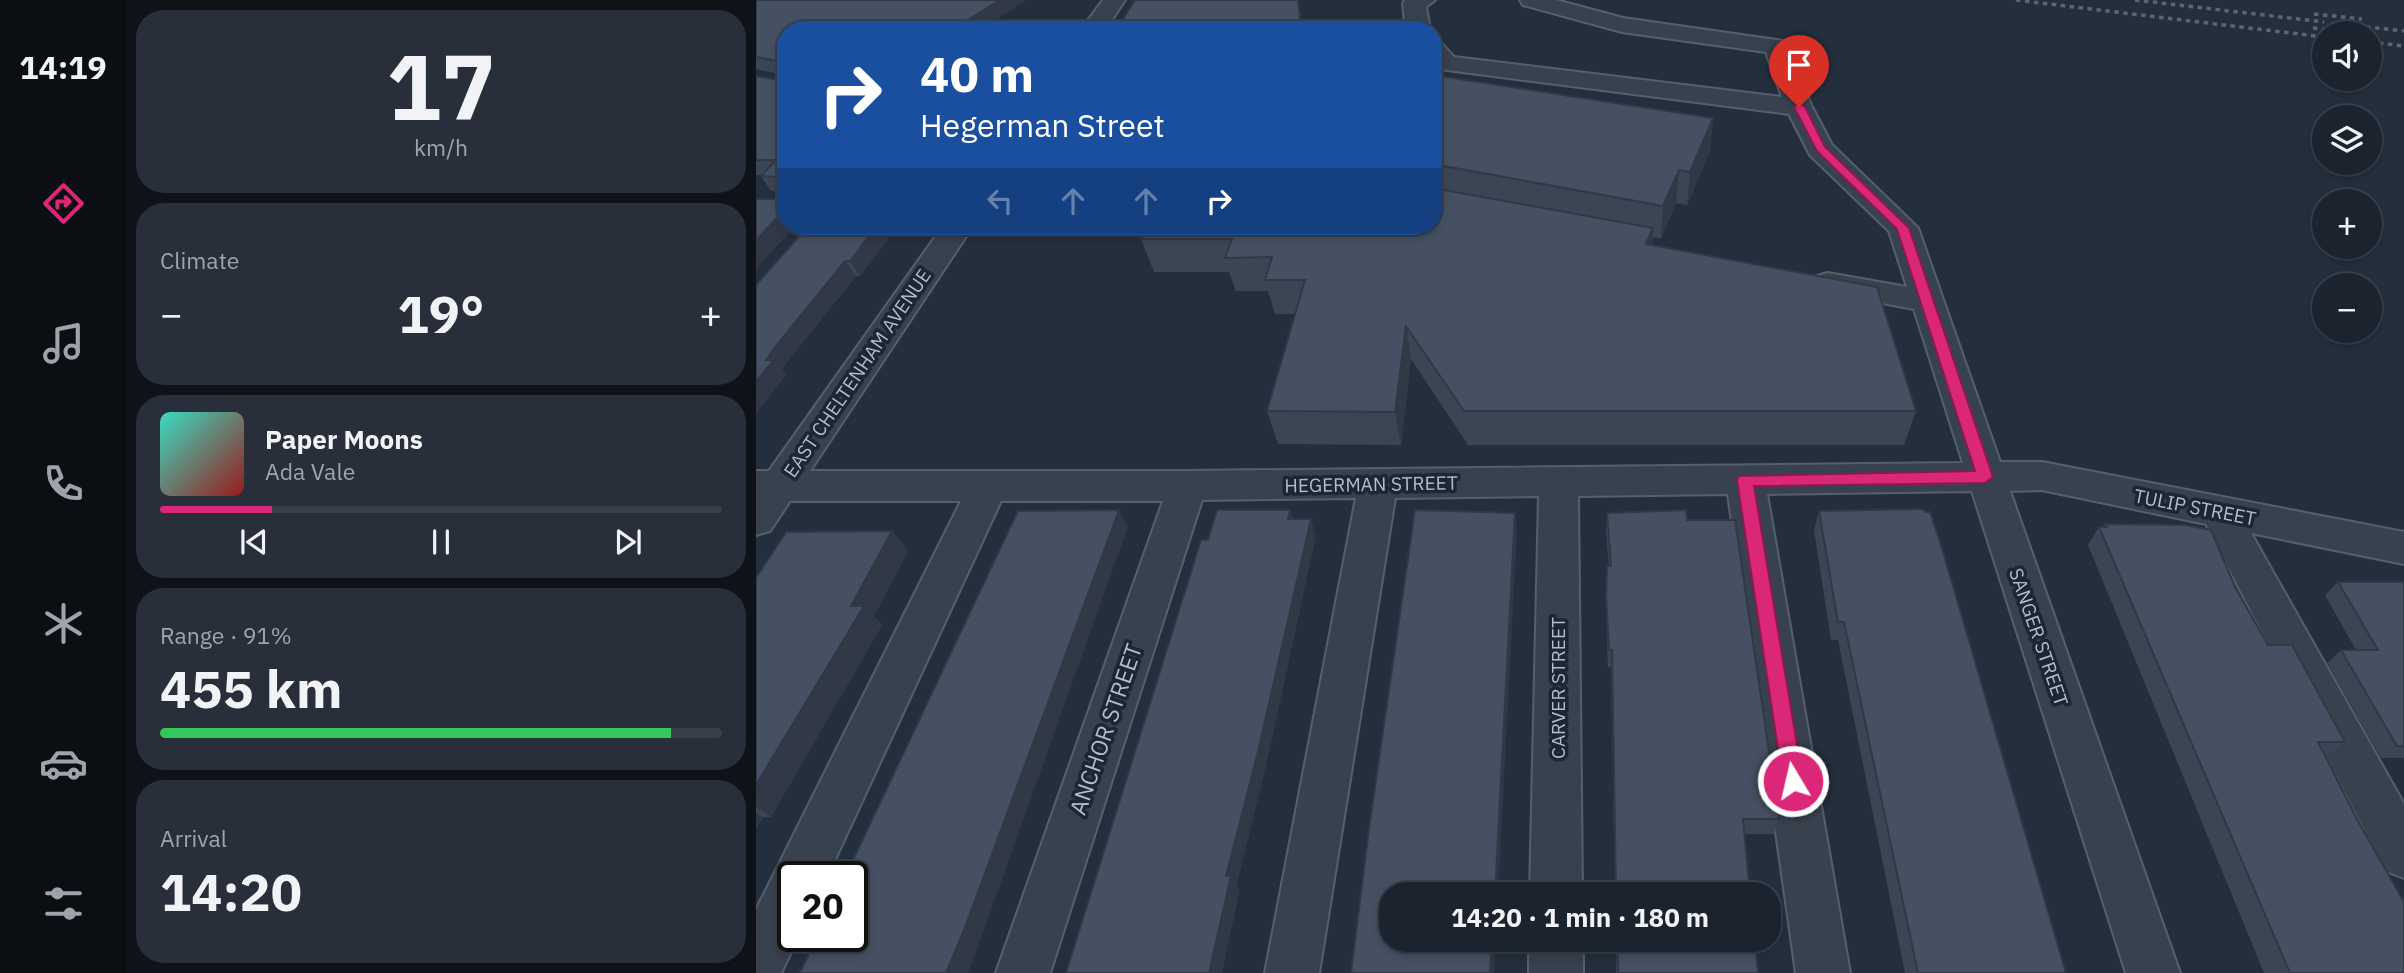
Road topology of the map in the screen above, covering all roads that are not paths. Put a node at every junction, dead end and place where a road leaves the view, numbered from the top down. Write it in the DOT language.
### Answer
graph roads {
  1 [pos="1114,0"];
  2 [pos="1424,0"];
  3 [pos="1531,0"];
  4 [pos="1099,21"];
  5 [pos="1417,21"];
  6 [pos="1442,58"];
  7 [pos="1799,107"];
  8 [pos="951,235"];
  9 [pos="1803,278"];
  10 [pos="1926,301"];
  11 [pos="1985,477"];
  12 [pos="1745,480"];
  13 [pos="1559,482"];
  14 [pos="1378,484"];
  15 [pos="768,486"];
  16 [pos="988,486"];
  17 [pos="1187,486"];
  18 [pos="2219,511"];
  19 [pos="756,520"];
  20 [pos="2404,548"];
  21 [pos="2404,853"];
  22 [pos="808,861"];
  23 [pos="1556,882"];
  24 [pos="777,924"];
  25 [pos="1556,952"];
  26 [pos="756,967"];
  27 [pos="1023,973"];
  28 [pos="1292,973"];
  29 [pos="1556,973"];
  30 [pos="1823,973"];
  31 [pos="2153,973"];
  1 -- 4 [label="street"];
  2 -- 5 [label="street"];
  3 -- 7 [label="street, SANGER STREET"];
  6 -- 7 [label="street"];
  7 -- 10 [label="street, SANGER STREET"];
  8 -- 15 [label="street, EAST CHELTENHAM AVENUE"];
  9 -- 10 [label="street"];
  10 -- 11 [label="street, SANGER STREET"];
  11 -- 12 [label="street, HEGERMAN STREET"];
  11 -- 18 [label="street, TULIP STREET"];
  11 -- 31 [label="street, SANGER STREET"];
  12 -- 13 [label="street, HEGERMAN STREET"];
  12 -- 30 [label="street"];
  13 -- 14 [label="street, HEGERMAN STREET"];
  13 -- 23 [label="street, CARVER STREET"];
  14 -- 17 [label="street, HEGERMAN STREET"];
  14 -- 28 [label="street"];
  15 -- 16 [label="street, HEGERMAN STREET"];
  15 -- 19 [label="street, EAST CHELTENHAM AVENUE"];
  16 -- 17 [label="street, HEGERMAN STREET"];
  16 -- 22 [label="street"];
  17 -- 27 [label="street, ANCHOR STREET"];
  18 -- 20 [label="street, TULIP STREET"];
  18 -- 21 [label="street"];
  24 -- 26 [label="street"];
  25 -- 29 [label="street"];
}
